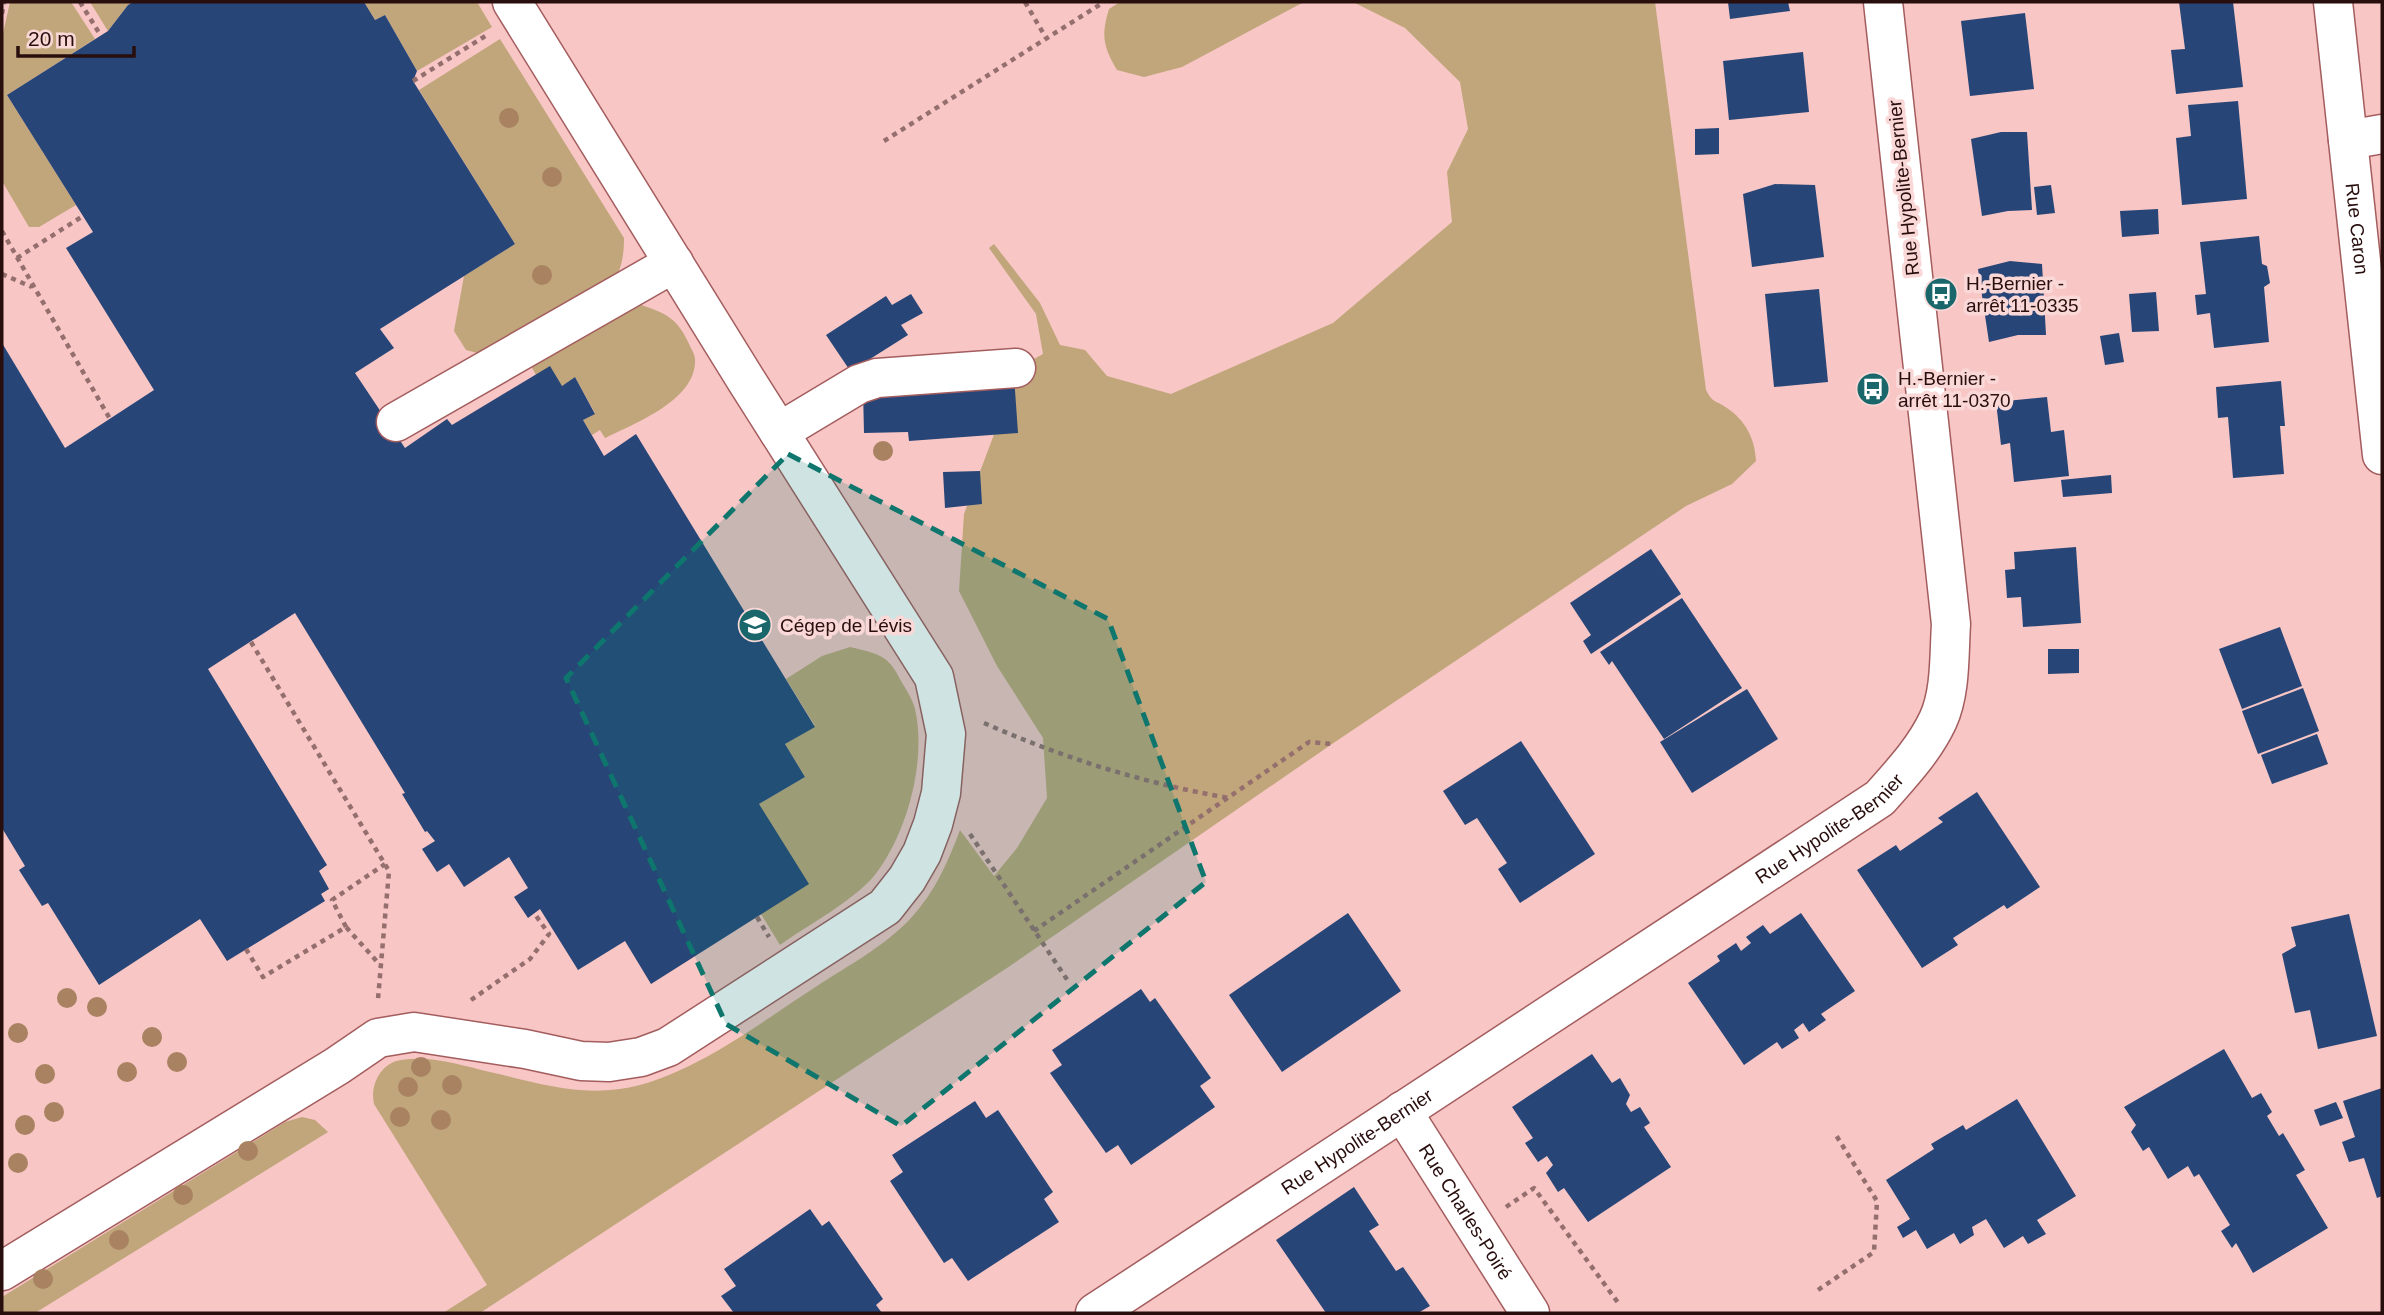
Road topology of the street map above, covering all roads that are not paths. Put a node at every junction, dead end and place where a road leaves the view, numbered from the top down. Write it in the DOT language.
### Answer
graph roads {
  1 [pos="1883,2"];
  2 [pos="2333,2"];
  3 [pos="516,8"];
  4 [pos="2365,137"];
  5 [pos="674,262"];
  6 [pos="1016,368"];
  7 [pos="396,422"];
  8 [pos="779,432"];
  9 [pos="2382,454"];
  10 [pos="1402,1111"];
  11 [pos="2,1271"];
  12 [pos="1094,1313"];
  13 [pos="1530,1313"];
  1 -- 10 [label="street, Rue Hypolite-Bernier"];
  2 -- 4 [label="street, Rue Caron"];
  3 -- 5 [label="street"];
  4 -- 9 [label="street, Rue Caron"];
  5 -- 7 [label="street"];
  5 -- 8 [label="street"];
  6 -- 8 [label="street"];
  8 -- 11 [label="street"];
  10 -- 12 [label="street, Rue Hypolite-Bernier"];
  10 -- 13 [label="street, Rue Charles-Poiré"];
}
